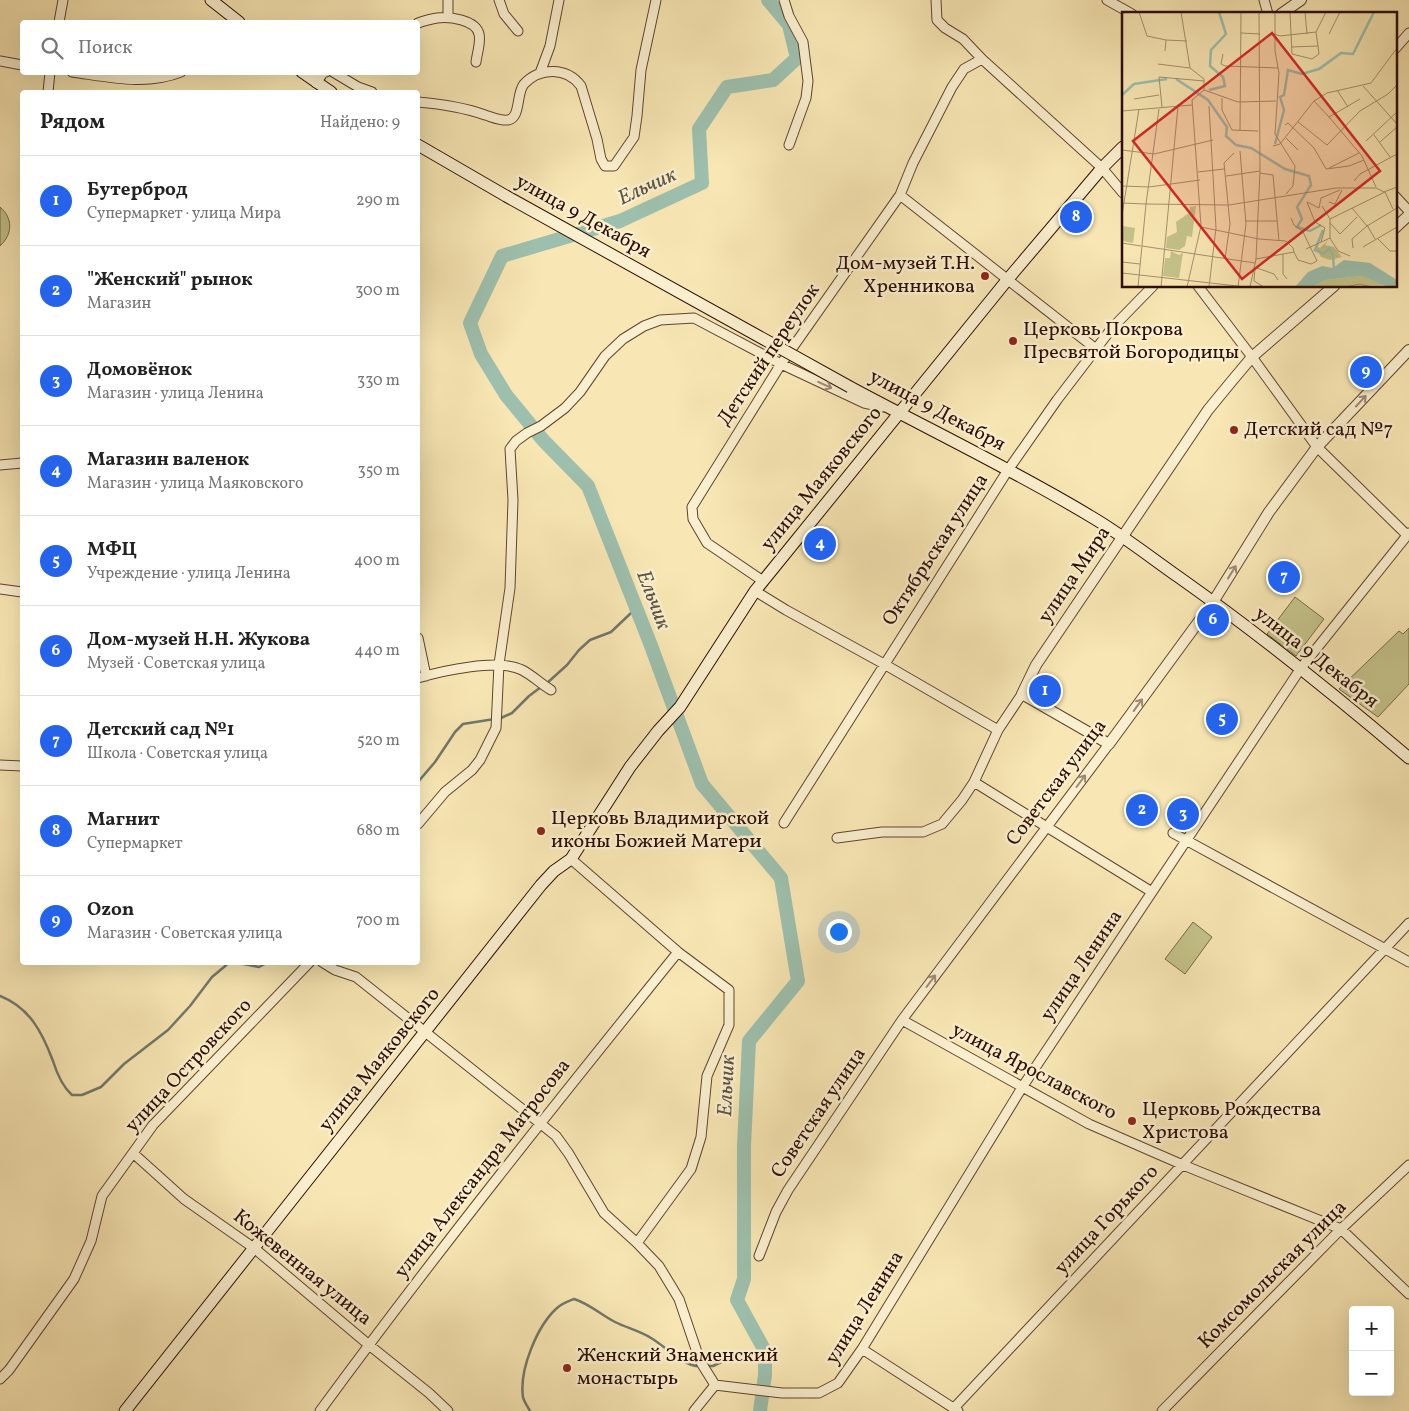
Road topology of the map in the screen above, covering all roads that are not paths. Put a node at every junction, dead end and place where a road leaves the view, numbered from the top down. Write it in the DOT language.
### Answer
graph roads {
  1 [pos="63,0"];
  2 [pos="211,0"];
  3 [pos="448,0"];
  4 [pos="499,0"];
  5 [pos="559,0"];
  6 [pos="656,0"];
  7 [pos="784,0"];
  8 [pos="936,0"];
  9 [pos="1107,0"];
  10 [pos="1301,0"];
  11 [pos="1128,12"];
  12 [pos="1284,12"];
  13 [pos="448,17"];
  14 [pos="59,20"];
  15 [pos="236,20"];
  16 [pos="420,22"];
  17 [pos="518,31"];
  18 [pos="1409,33"];
  19 [pos="1396,48"];
  20 [pos="982,60"];
  21 [pos="0,62"];
  22 [pos="476,62"];
  23 [pos="20,65"];
  24 [pos="540,73"];
  25 [pos="50,75"];
  26 [pos="94,75"];
  27 [pos="175,75"];
  28 [pos="306,75"];
  29 [pos="322,75"];
  30 [pos="339,75"];
  31 [pos="316,83"];
  32 [pos="48,90"];
  33 [pos="328,90"];
  34 [pos="368,90"];
  35 [pos="420,102"];
  36 [pos="420,145"];
  37 [pos="789,145"];
  38 [pos="1122,148"];
  39 [pos="1102,168"];
  40 [pos="1122,192"];
  41 [pos="900,195"];
  42 [pos="1396,197"];
  43 [pos="1409,211"];
  44 [pos="1409,215"];
  45 [pos="1396,227"];
  46 [pos="1008,279"];
  47 [pos="1151,288"];
  48 [pos="1200,288"];
  49 [pos="1332,288"];
  50 [pos="1096,349"];
  51 [pos="1409,350"];
  52 [pos="1252,357"];
  53 [pos="781,364"];
  54 [pos="896,412"];
  55 [pos="1317,447"];
  56 [pos="20,463"];
  57 [pos="0,465"];
  58 [pos="1008,470"];
  59 [pos="1408,534"];
  60 [pos="1122,536"];
  61 [pos="763,581"];
  62 [pos="0,589"];
  63 [pos="755,591"];
  64 [pos="20,592"];
  65 [pos="1213,602"];
  66 [pos="420,658"];
  67 [pos="499,664"];
  68 [pos="884,664"];
  69 [pos="1301,668"];
  70 [pos="422,677"];
  71 [pos="551,690"];
  72 [pos="1022,694"];
  73 [pos="998,730"];
  74 [pos="1109,744"];
  75 [pos="1409,758"];
  76 [pos="0,765"];
  77 [pos="20,766"];
  78 [pos="974,782"];
  79 [pos="420,822"];
  80 [pos="784,823"];
  81 [pos="1046,827"];
  82 [pos="1173,833"];
  83 [pos="837,838"];
  84 [pos="1188,840"];
  85 [pos="571,859"];
  86 [pos="1152,892"];
  87 [pos="1409,923"];
  88 [pos="1386,948"];
  89 [pos="678,952"];
  90 [pos="1409,962"];
  91 [pos="307,965"];
  92 [pos="327,965"];
  93 [pos="902,1020"];
  94 [pos="425,1033"];
  95 [pos="1023,1086"];
  96 [pos="539,1124"];
  97 [pos="133,1153"];
  98 [pos="1183,1165"];
  99 [pos="1409,1165"];
  100 [pos="1341,1229"];
  101 [pos="637,1243"];
  102 [pos="254,1248"];
  103 [pos="758,1256"];
  104 [pos="1409,1294"];
  105 [pos="369,1344"];
  106 [pos="862,1349"];
  107 [pos="0,1379"];
  108 [pos="715,1385"];
  109 [pos="956,1410"];
  110 [pos="125,1411"];
  111 [pos="320,1411"];
  112 [pos="448,1411"];
  113 [pos="694,1411"];
  114 [pos="1162,1411"];
  1 -- 14 [label="street"];
  2 -- 15 [label="main road"];
  3 -- 13 [label="street"];
  4 -- 17 [label="street"];
  5 -- 24 [label="street"];
  6 -- 24 [label="street"];
  7 -- 37 [label="street"];
  8 -- 20 [label="street"];
  9 -- 11 [label="street"];
  10 -- 12 [label="street"];
  13 -- 16 [label="street"];
  13 -- 22 [label="street"];
  18 -- 19 [label="street"];
  20 -- 39 [label="street"];
  20 -- 41 [label="street, Детский переулок"];
  21 -- 23 [label="street"];
  24 -- 35 [label="street"];
  25 -- 32 [label="street"];
  26 -- 27 [label="street"];
  28 -- 31 [label="main road"];
  29 -- 31 [label="street"];
  30 -- 34 [label="street"];
  31 -- 33 [label="main road"];
  36 -- 54 [label="main road, улица 9 Декабря, bridge"];
  38 -- 39 [label="main road, улица Маяковского"];
  39 -- 40 [label="street"];
  39 -- 46 [label="main road, улица Маяковского"];
  41 -- 46 [label="street"];
  41 -- 53 [label="street, Детский переулок"];
  42 -- 43 [label="street"];
  44 -- 45 [label="street"];
  46 -- 50 [label="street"];
  46 -- 54 [label="main road, улица Маяковского"];
  47 -- 50 [label="street, Октябрьская улица"];
  48 -- 52 [label="street"];
  49 -- 52 [label="street, улица Мира"];
  50 -- 58 [label="street, Октябрьская улица"];
  55 -- 51 [label="street, Советская улица, one-way"];
  52 -- 55 [label="street"];
  52 -- 60 [label="street, улица Мира"];
  53 -- 54 [label="street, one-way"];
  53 -- 61 [label="street, Детский переулок"];
  53 -- 67 [label="street"];
  54 -- 58 [label="main road, улица 9 Декабря"];
  54 -- 61 [label="main road, улица Маяковского"];
  55 -- 59 [label="street"];
  65 -- 55 [label="street, Советская улица, one-way"];
  56 -- 57 [label="street"];
  58 -- 60 [label="main road, улица 9 Декабря"];
  58 -- 68 [label="street, Октябрьская улица"];
  59 -- 69 [label="street, улица Ленина"];
  60 -- 65 [label="main road, улица 9 Декабря"];
  60 -- 72 [label="street, улица Мира"];
  61 -- 63 [label="main road, улица Маяковского"];
  62 -- 64 [label="street"];
  63 -- 68 [label="street"];
  63 -- 85 [label="main road, улица Маяковского"];
  65 -- 69 [label="main road, улица 9 Декабря"];
  74 -- 65 [label="street, Советская улица, one-way"];
  66 -- 70 [label="street"];
  67 -- 70 [label="street"];
  67 -- 71 [label="street"];
  67 -- 79 [label="street"];
  68 -- 73 [label="street"];
  68 -- 80 [label="street, Октябрьская улица"];
  69 -- 75 [label="main road, улица 9 Декабря"];
  69 -- 84 [label="street, улица Ленина"];
  72 -- 73 [label="street, улица Мира"];
  72 -- 74 [label="street"];
  73 -- 78 [label="street, улица Мира"];
  81 -- 74 [label="street, Советская улица, one-way"];
  76 -- 77 [label="street"];
  78 -- 81 [label="street"];
  78 -- 83 [label="street, улица Мира"];
  81 -- 86 [label="street"];
  93 -- 81 [label="street, Советская улица, one-way"];
  82 -- 84 [label="street"];
  84 -- 86 [label="street, улица Ленина"];
  84 -- 88 [label="street"];
  85 -- 89 [label="street"];
  85 -- 94 [label="main road, улица Маяковского"];
  86 -- 95 [label="street, улица Ленина"];
  87 -- 88 [label="street, улица Горького"];
  88 -- 90 [label="street"];
  88 -- 98 [label="street, улица Горького"];
  89 -- 96 [label="street, улица Александра Матросова"];
  89 -- 101 [label="street"];
  91 -- 97 [label="street, улица Островского"];
  92 -- 94 [label="street"];
  93 -- 95 [label="street, улица Ярославского"];
  93 -- 103 [label="street, Советская улица"];
  94 -- 96 [label="street"];
  94 -- 102 [label="main road, улица Маяковского"];
  95 -- 98 [label="street, улица Ярославского"];
  95 -- 106 [label="street, улица Ленина"];
  96 -- 101 [label="street"];
  96 -- 105 [label="street, улица Александра Матросова"];
  97 -- 102 [label="street, Кожевенная улица"];
  97 -- 107 [label="street, улица Островского"];
  98 -- 100 [label="street, улица Ярославского"];
  98 -- 109 [label="street, улица Горького"];
  99 -- 100 [label="street, Комсомольская улица"];
  100 -- 104 [label="street, улица Ярославского"];
  100 -- 114 [label="street, Комсомольская улица"];
  101 -- 108 [label="street"];
  102 -- 105 [label="street, Кожевенная улица"];
  102 -- 110 [label="main road, улица Маяковского"];
  105 -- 111 [label="street, улица Александра Матросова"];
  105 -- 112 [label="street, Кожевенная улица"];
  106 -- 108 [label="street, улица Ленина"];
  106 -- 109 [label="street"];
  108 -- 113 [label="street"];
}
